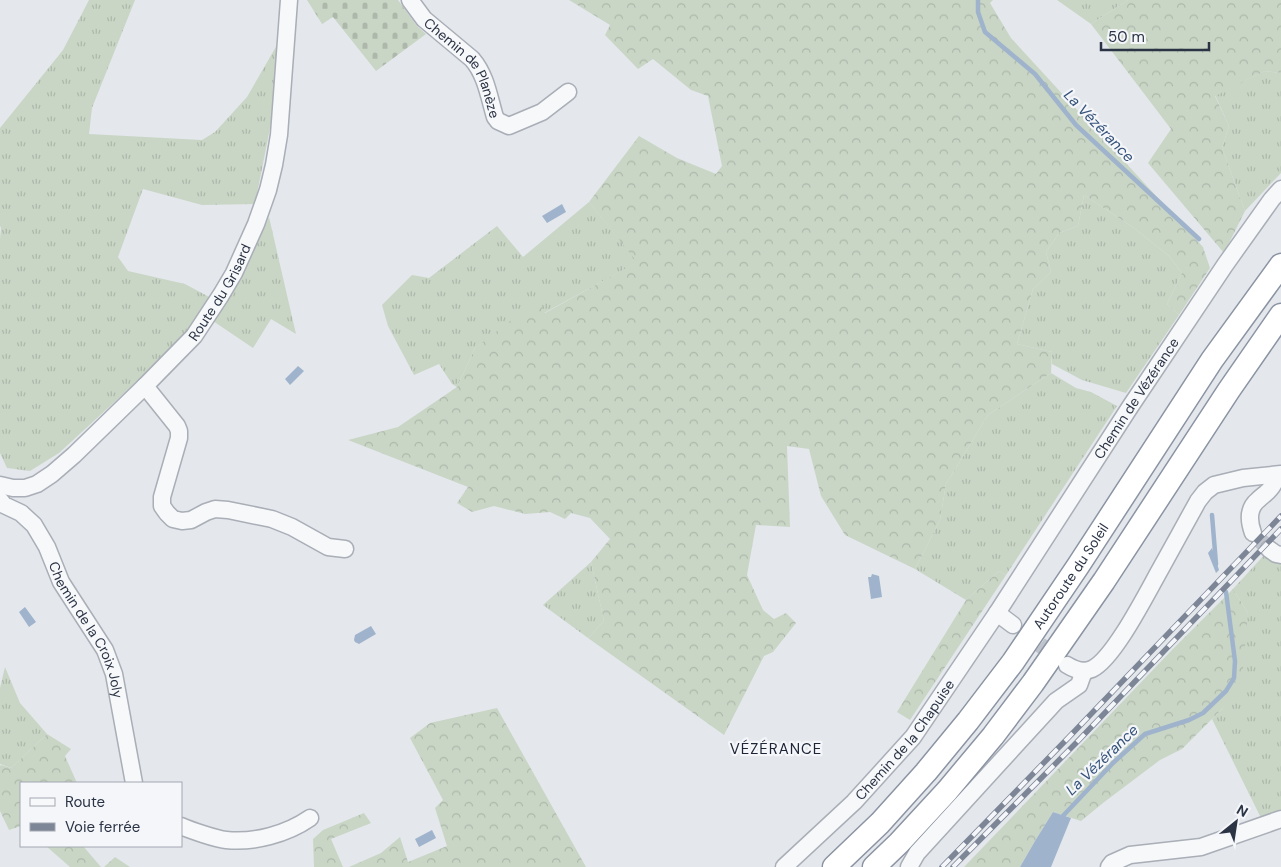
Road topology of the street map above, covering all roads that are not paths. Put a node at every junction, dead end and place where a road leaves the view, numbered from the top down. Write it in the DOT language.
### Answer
graph roads {
  1 [pos="289,0"];
  2 [pos="410,0"];
  3 [pos="568,92"];
  4 [pos="1281,189"];
  5 [pos="1281,265"];
  6 [pos="1281,315"];
  7 [pos="145,386"];
  8 [pos="1279,474"];
  9 [pos="0,485"];
  10 [pos="0,500"];
  11 [pos="1253,533"];
  12 [pos="345,549"];
  13 [pos="997,613"];
  14 [pos="1013,624"];
  15 [pos="1067,665"];
  16 [pos="1084,671"];
  17 [pos="134,782"];
  18 [pos="310,818"];
  19 [pos="1281,819"];
  20 [pos="182,826"];
  21 [pos="784,867"];
  22 [pos="834,867"];
  23 [pos="874,867"];
  24 [pos="909,867"];
  25 [pos="1109,867"];
  1 -- 7 [label="street, Route du Grisard"];
  2 -- 3 [label="street, Chemin de Planèze"];
  4 -- 13 [label="street, Chemin de Vézérance"];
  5 -- 22 [label="highway, Autoroute du Soleil"];
  6 -- 23 [label="highway"];
  7 -- 9 [label="street, Route du Grisard"];
  7 -- 12 [label="street"];
  8 -- 11 [label="street"];
  8 -- 16 [label="street"];
  10 -- 17 [label="street, Chemin de la Croix Joly"];
  13 -- 14 [label="street"];
  13 -- 21 [label="street, Chemin de la Chapuise"];
  15 -- 16 [label="street"];
  16 -- 24 [label="street"];
  18 -- 20 [label="street"];
  19 -- 25 [label="street"];
}
